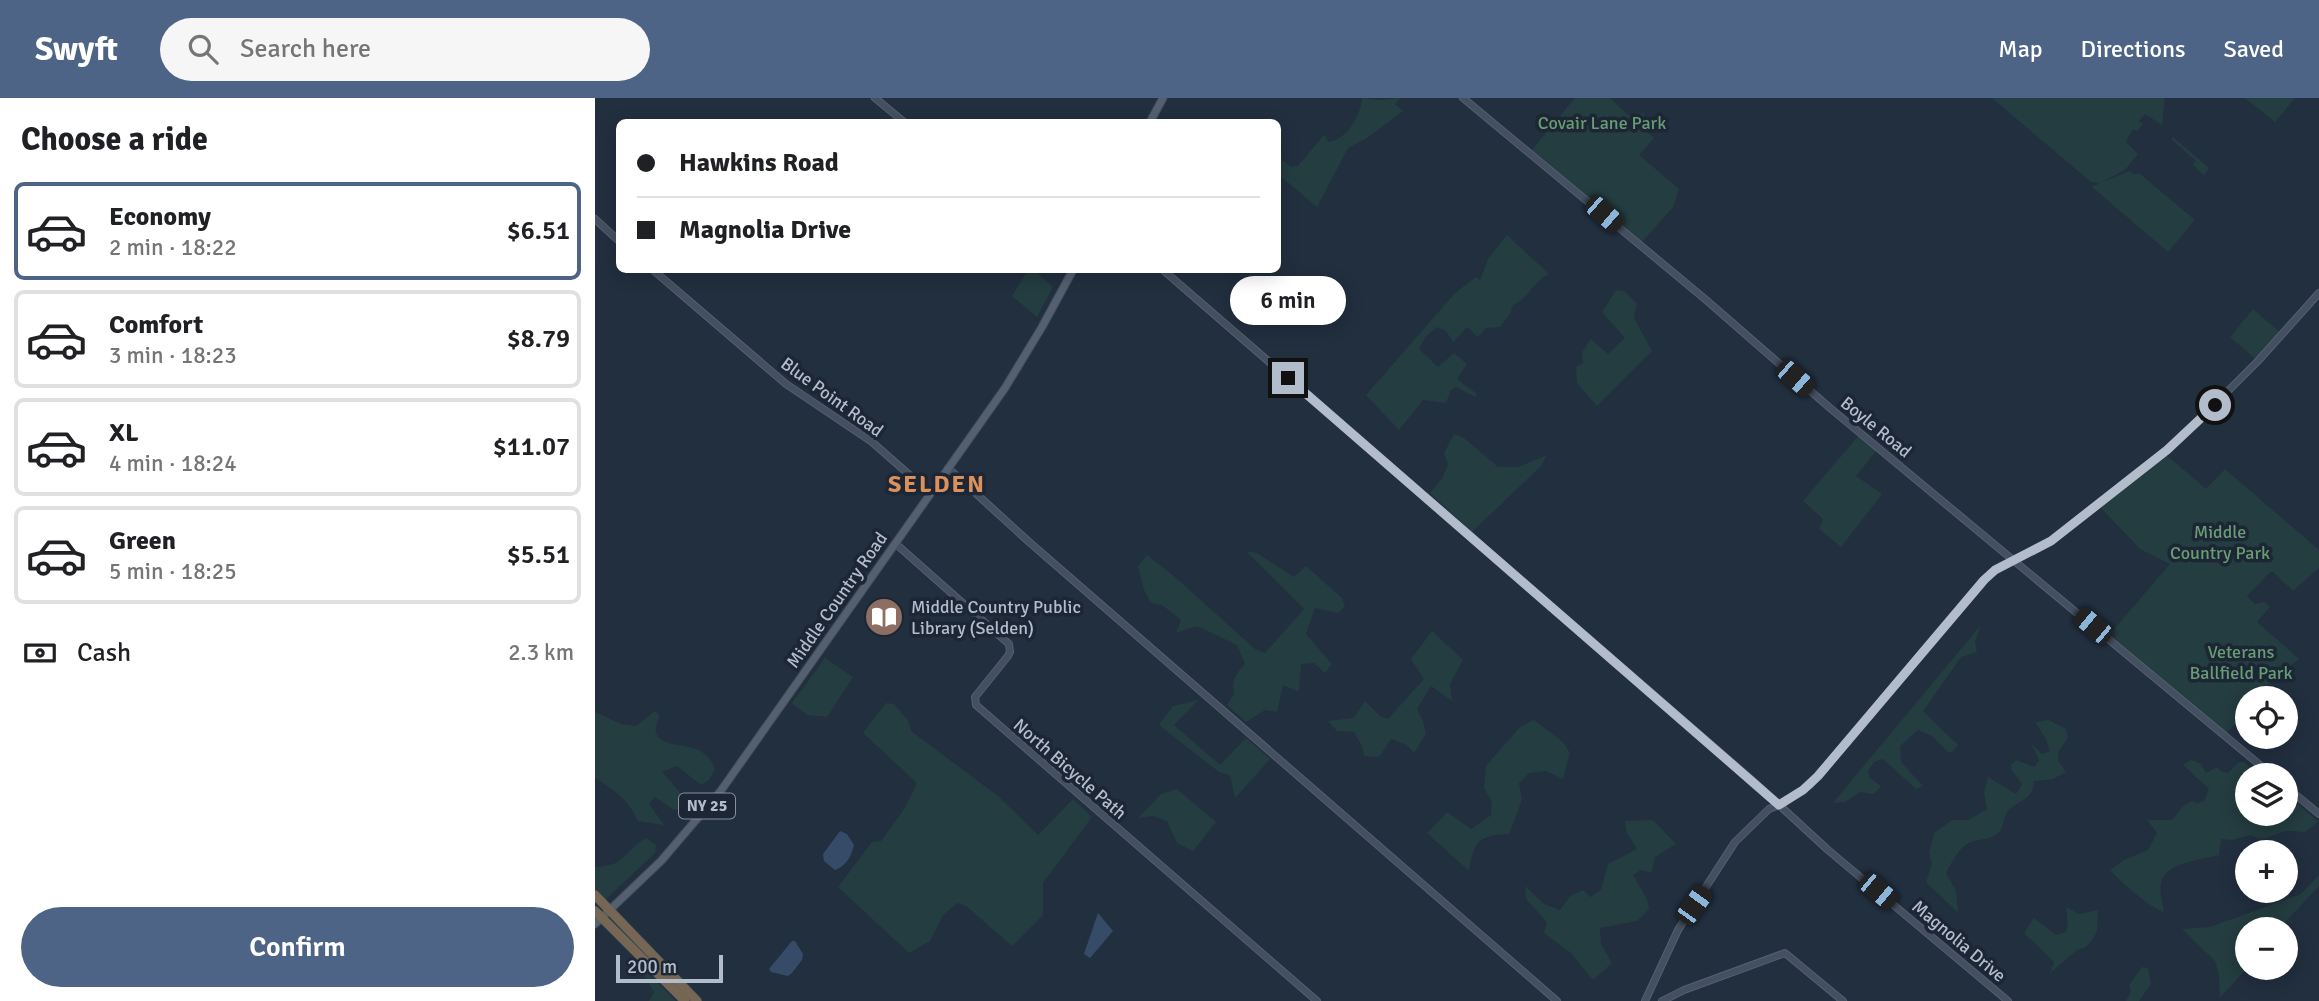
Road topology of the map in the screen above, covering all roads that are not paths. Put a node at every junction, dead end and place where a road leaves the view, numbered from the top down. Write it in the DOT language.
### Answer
graph roads {
  1 [pos="875,98"];
  2 [pos="1163,98"];
  3 [pos="1463,98"];
  4 [pos="900,119"];
  5 [pos="1152,119"];
  6 [pos="595,219"];
  7 [pos="616,238"];
  8 [pos="656,273"];
  9 [pos="1071,273"];
  10 [pos="1166,273"];
  11 [pos="2319,293"];
  12 [pos="948,468"];
  13 [pos="930,493"];
  14 [pos="896,544"];
  15 [pos="2003,550"];
  16 [pos="2029,554"];
  17 [pos="2016,561"];
  18 [pos="1999,568"];
  19 [pos="2024,568"];
  20 [pos="2258,763"];
  21 [pos="2298,797"];
  22 [pos="1790,798"];
  23 [pos="1779,805"];
  24 [pos="1789,814"];
  25 [pos="2319,814"];
  26 [pos="595,895"];
  27 [pos="610,910"];
  28 [pos="597,917"];
  29 [pos="685,1001"];
  30 [pos="697,1001"];
  31 [pos="1317,1001"];
  32 [pos="1557,1001"];
  33 [pos="1645,1001"];
  34 [pos="1662,1001"];
  35 [pos="1843,1001"];
  36 [pos="2008,1001"];
  1 -- 4 [label="street"];
  2 -- 5 [label="main road"];
  3 -- 15 [label="street, Boyle Road"];
  6 -- 7 [label="street"];
  8 -- 13 [label="street, Blue Point Road"];
  9 -- 12 [label="main road, Middle Country Road / NY 25"];
  10 -- 23 [label="street, Magnolia Drive"];
  11 -- 16 [label="street"];
  12 -- 13 [label="main road, Middle Country Road / NY 25"];
  12 -- 32 [label="street"];
  13 -- 14 [label="main road, Middle Country Road / NY 25"];
  14 -- 27 [label="main road, Middle Country Road / NY 25"];
  14 -- 31 [label="street, North Bicycle Path"];
  15 -- 17 [label="street, Boyle Road"];
  15 -- 18 [label="street"];
  16 -- 17 [label="street"];
  16 -- 19 [label="street"];
  17 -- 18 [label="street"];
  17 -- 19 [label="street, Boyle Road"];
  18 -- 19 [label="street"];
  18 -- 22 [label="street"];
  19 -- 20 [label="street, Boyle Road"];
  21 -- 25 [label="street"];
  22 -- 23 [label="street"];
  22 -- 24 [label="street"];
  23 -- 24 [label="street, Magnolia Drive"];
  23 -- 33 [label="street"];
  24 -- 36 [label="street, Magnolia Drive"];
  26 -- 27 [label="highway"];
  27 -- 28 [label="main road, Middle Country Road / NY 25"];
  27 -- 30 [label="highway"];
  28 -- 29 [label="highway"];
  34 -- 35 [label="street"];
}
